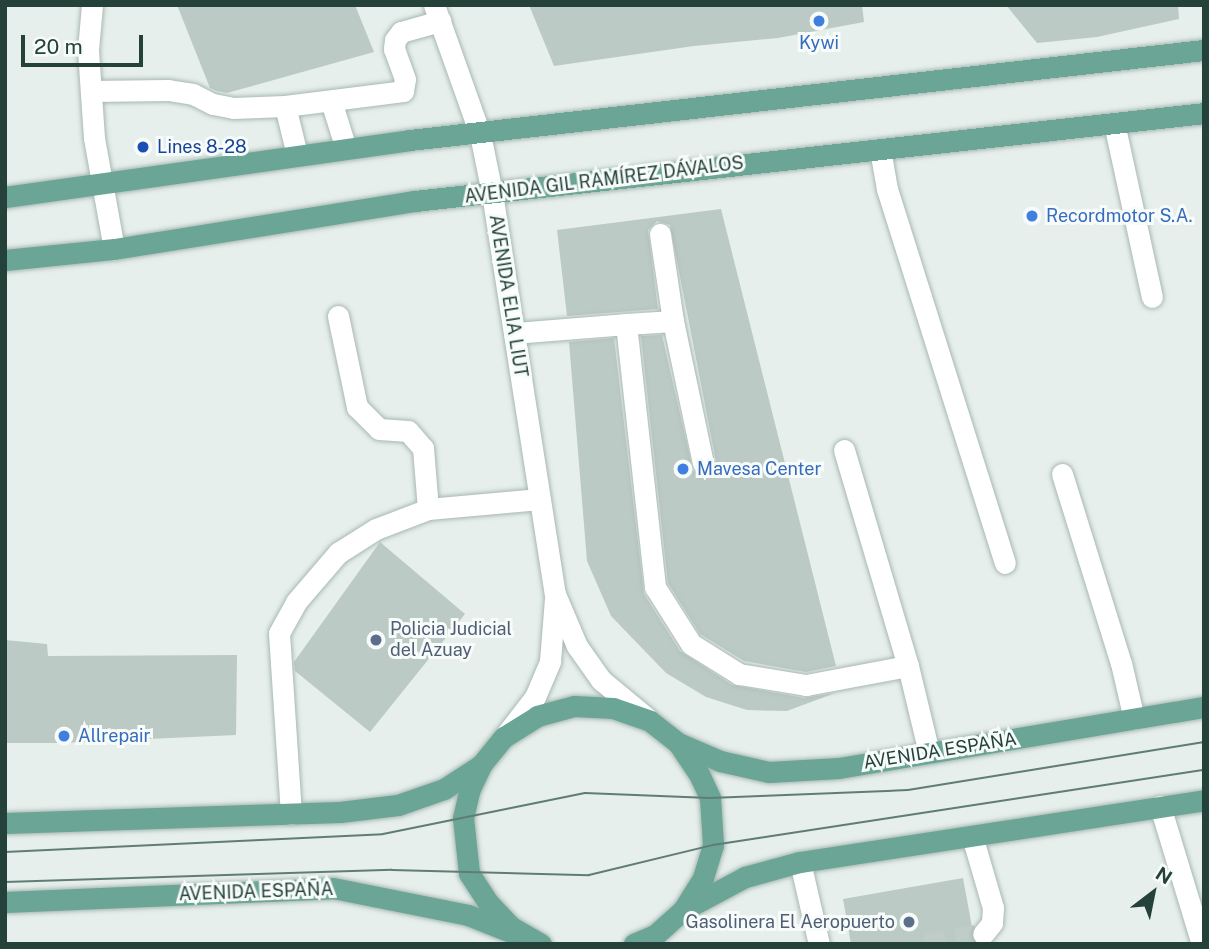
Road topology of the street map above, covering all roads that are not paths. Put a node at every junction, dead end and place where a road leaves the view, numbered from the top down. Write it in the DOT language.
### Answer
graph roads {
  1 [pos="92,5"];
  2 [pos="437,13"];
  3 [pos="1204,50"];
  4 [pos="91,91"];
  5 [pos="331,101"];
  6 [pos="285,106"];
  7 [pos="1204,113"];
  8 [pos="1114,123"];
  9 [pos="480,134"];
  10 [pos="346,149"];
  11 [pos="880,149"];
  12 [pos="297,155"];
  13 [pos="102,183"];
  14 [pos="492,193"];
  15 [pos="5,197"];
  16 [pos="660,234"];
  17 [pos="114,249"];
  18 [pos="5,260"];
  19 [pos="1152,297"];
  20 [pos="338,316"];
  21 [pos="673,321"];
  22 [pos="625,324"];
  23 [pos="514,333"];
  24 [pos="844,450"];
  25 [pos="703,463"];
  26 [pos="1062,474"];
  27 [pos="540,499"];
  28 [pos="428,509"];
  29 [pos="1005,563"];
  30 [pos="555,594"];
  31 [pos="908,667"];
  32 [pos="1204,707"];
  33 [pos="1134,719"];
  34 [pos="650,721"];
  35 [pos="504,737"];
  36 [pos="678,743"];
  37 [pos="929,753"];
  38 [pos="481,765"];
  39 [pos="1204,800"];
  40 [pos="1160,806"];
  41 [pos="291,814"];
  42 [pos="5,822"];
  43 [pos="972,836"];
  44 [pos="800,862"];
  45 [pos="5,902"];
  46 [pos="684,910"];
  47 [pos="990,934"];
  48 [pos="541,944"];
  49 [pos="634,944"];
  50 [pos="820,944"];
  51 [pos="1202,944"];
  1 -- 4 [label="street"];
  2 -- 5 [label="street"];
  2 -- 9 [label="street, AVENIDA ELIA LIUT"];
  3 -- 9 [label="main road"];
  4 -- 6 [label="street"];
  4 -- 13 [label="street"];
  5 -- 6 [label="street"];
  5 -- 10 [label="street"];
  6 -- 12 [label="street"];
  7 -- 8 [label="main road, AVENIDA GIL RAMÍREZ DÁVALOS"];
  8 -- 11 [label="main road, AVENIDA GIL RAMÍREZ DÁVALOS"];
  8 -- 19 [label="street"];
  9 -- 10 [label="main road"];
  9 -- 14 [label="street, AVENIDA ELIA LIUT"];
  10 -- 12 [label="main road"];
  11 -- 14 [label="main road, AVENIDA GIL RAMÍREZ DÁVALOS"];
  11 -- 29 [label="street"];
  12 -- 13 [label="main road"];
  13 -- 15 [label="main road"];
  13 -- 17 [label="street"];
  14 -- 17 [label="main road, AVENIDA GIL RAMÍREZ DÁVALOS"];
  14 -- 23 [label="street, AVENIDA ELIA LIUT"];
  16 -- 21 [label="street"];
  17 -- 18 [label="main road, AVENIDA GIL RAMÍREZ DÁVALOS"];
  20 -- 28 [label="street"];
  21 -- 22 [label="street"];
  21 -- 25 [label="street"];
  22 -- 23 [label="street"];
  22 -- 31 [label="street"];
  23 -- 27 [label="street, AVENIDA ELIA LIUT"];
  24 -- 31 [label="street"];
  26 -- 33 [label="street"];
  27 -- 28 [label="street"];
  27 -- 30 [label="street, AVENIDA ELIA LIUT"];
  28 -- 41 [label="street"];
  30 -- 34 [label="street, AVENIDA ELIA LIUT"];
  30 -- 35 [label="street, AVENIDA ELIA LIUT"];
  31 -- 37 [label="street"];
  32 -- 33 [label="main road, AVENIDA ESPAÑA"];
  33 -- 37 [label="main road, AVENIDA ESPAÑA"];
  34 -- 35 [label="main road"];
  34 -- 36 [label="main road"];
  35 -- 38 [label="main road"];
  36 -- 37 [label="main road, AVENIDA ESPAÑA"];
  36 -- 46 [label="main road"];
  38 -- 41 [label="main road"];
  38 -- 48 [label="main road"];
  39 -- 40 [label="main road"];
  40 -- 43 [label="main road"];
  40 -- 51 [label="street"];
  41 -- 42 [label="main road"];
  43 -- 44 [label="main road"];
  43 -- 47 [label="street"];
  44 -- 46 [label="main road"];
  44 -- 50 [label="street"];
  45 -- 48 [label="main road, AVENIDA ESPAÑA"];
  46 -- 49 [label="main road"];
}
